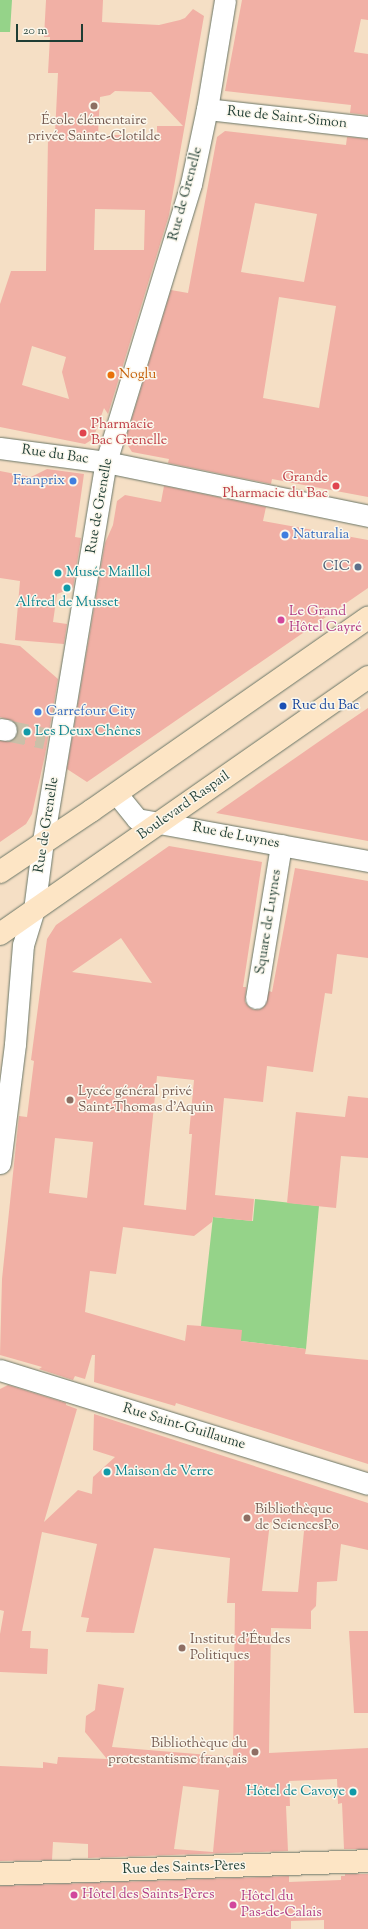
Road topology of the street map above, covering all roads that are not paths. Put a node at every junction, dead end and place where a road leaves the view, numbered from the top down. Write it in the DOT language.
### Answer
graph roads {
  1 [pos="225,0"];
  2 [pos="207,109"];
  3 [pos="368,127"];
  4 [pos="0,448"];
  5 [pos="106,462"];
  6 [pos="368,516"];
  7 [pos="368,618"];
  8 [pos="368,677"];
  9 [pos="116,793"];
  10 [pos="159,822"];
  11 [pos="44,841"];
  12 [pos="281,845"];
  13 [pos="368,861"];
  14 [pos="0,872"];
  15 [pos="34,910"];
  16 [pos="0,934"];
  17 [pos="256,998"];
  18 [pos="0,1163"];
  19 [pos="0,1370"];
  20 [pos="368,1484"];
  21 [pos="368,1861"];
  22 [pos="0,1874"];
  1 -- 2 [label="street, Rue de Grenelle"];
  2 -- 3 [label="street, Rue de Saint-Simon"];
  2 -- 5 [label="street, Rue de Grenelle"];
  4 -- 5 [label="street, Rue du Bac"];
  5 -- 6 [label="street, Rue du Bac"];
  5 -- 11 [label="street, Rue de Grenelle"];
  7 -- 9 [label="main road"];
  8 -- 10 [label="main road, Boulevard Raspail"];
  9 -- 10 [label="street, Rue de Luynes"];
  9 -- 11 [label="main road"];
  10 -- 12 [label="street, Rue de Luynes"];
  10 -- 15 [label="main road, Boulevard Raspail"];
  11 -- 14 [label="main road"];
  11 -- 15 [label="street, Rue de Grenelle"];
  12 -- 13 [label="street, Rue de Luynes"];
  12 -- 17 [label="street, Square de Luynes"];
  15 -- 16 [label="main road, Boulevard Raspail"];
  15 -- 18 [label="street, Rue de Grenelle"];
  19 -- 20 [label="street, Rue Saint-Guillaume"];
  21 -- 22 [label="main road, Rue des Saints-Pères"];
}
